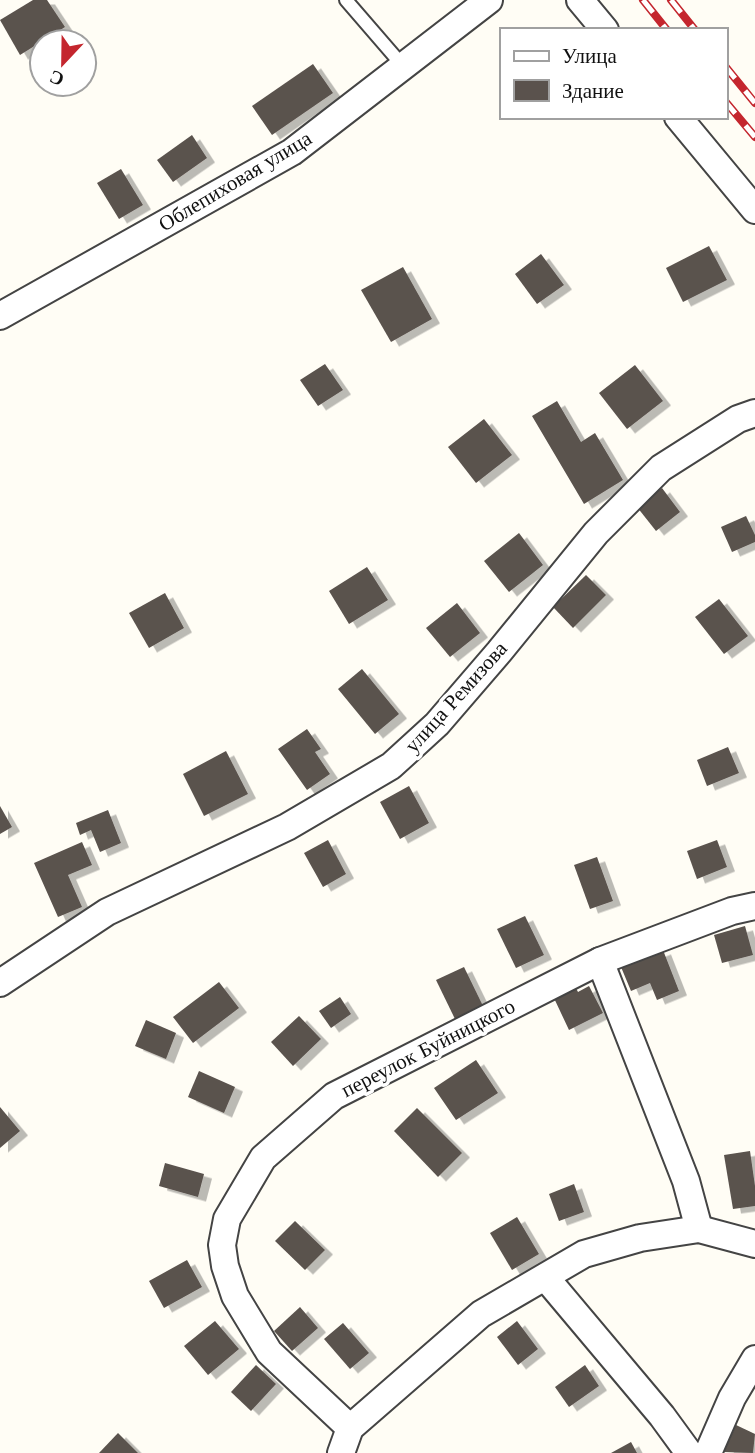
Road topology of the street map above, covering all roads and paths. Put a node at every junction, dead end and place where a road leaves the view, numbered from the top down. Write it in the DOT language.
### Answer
graph roads {
  1 [pos="346,0"];
  2 [pos="489,0"];
  3 [pos="580,0"];
  4 [pos="603,28"];
  5 [pos="403,66"];
  6 [pos="680,119"];
  7 [pos="755,210"];
  8 [pos="0,316"];
  9 [pos="755,413"];
  10 [pos="755,906"];
  11 [pos="600,961"];
  12 [pos="0,983"];
  13 [pos="699,1229"];
  14 [pos="755,1244"];
  15 [pos="546,1278"];
  16 [pos="755,1359"];
  17 [pos="350,1428"];
  18 [pos="341,1453"];
  19 [pos="690,1453"];
  20 [pos="708,1453"];
  1 -- 5 [label="lane"];
  2 -- 5 [label="street, Облепиховая улица"];
  3 -- 4 [label="street"];
  5 -- 8 [label="street, Облепиховая улица"];
  6 -- 7 [label="street"];
  9 -- 12 [label="street, улица Ремизова"];
  10 -- 11 [label="street, переулок Буйницкого"];
  11 -- 13 [label="street"];
  11 -- 17 [label="street, переулок Буйницкого"];
  13 -- 14 [label="street"];
  13 -- 15 [label="street"];
  15 -- 17 [label="street"];
  15 -- 19 [label="street"];
  16 -- 20 [label="street"];
  17 -- 18 [label="street"];
}
